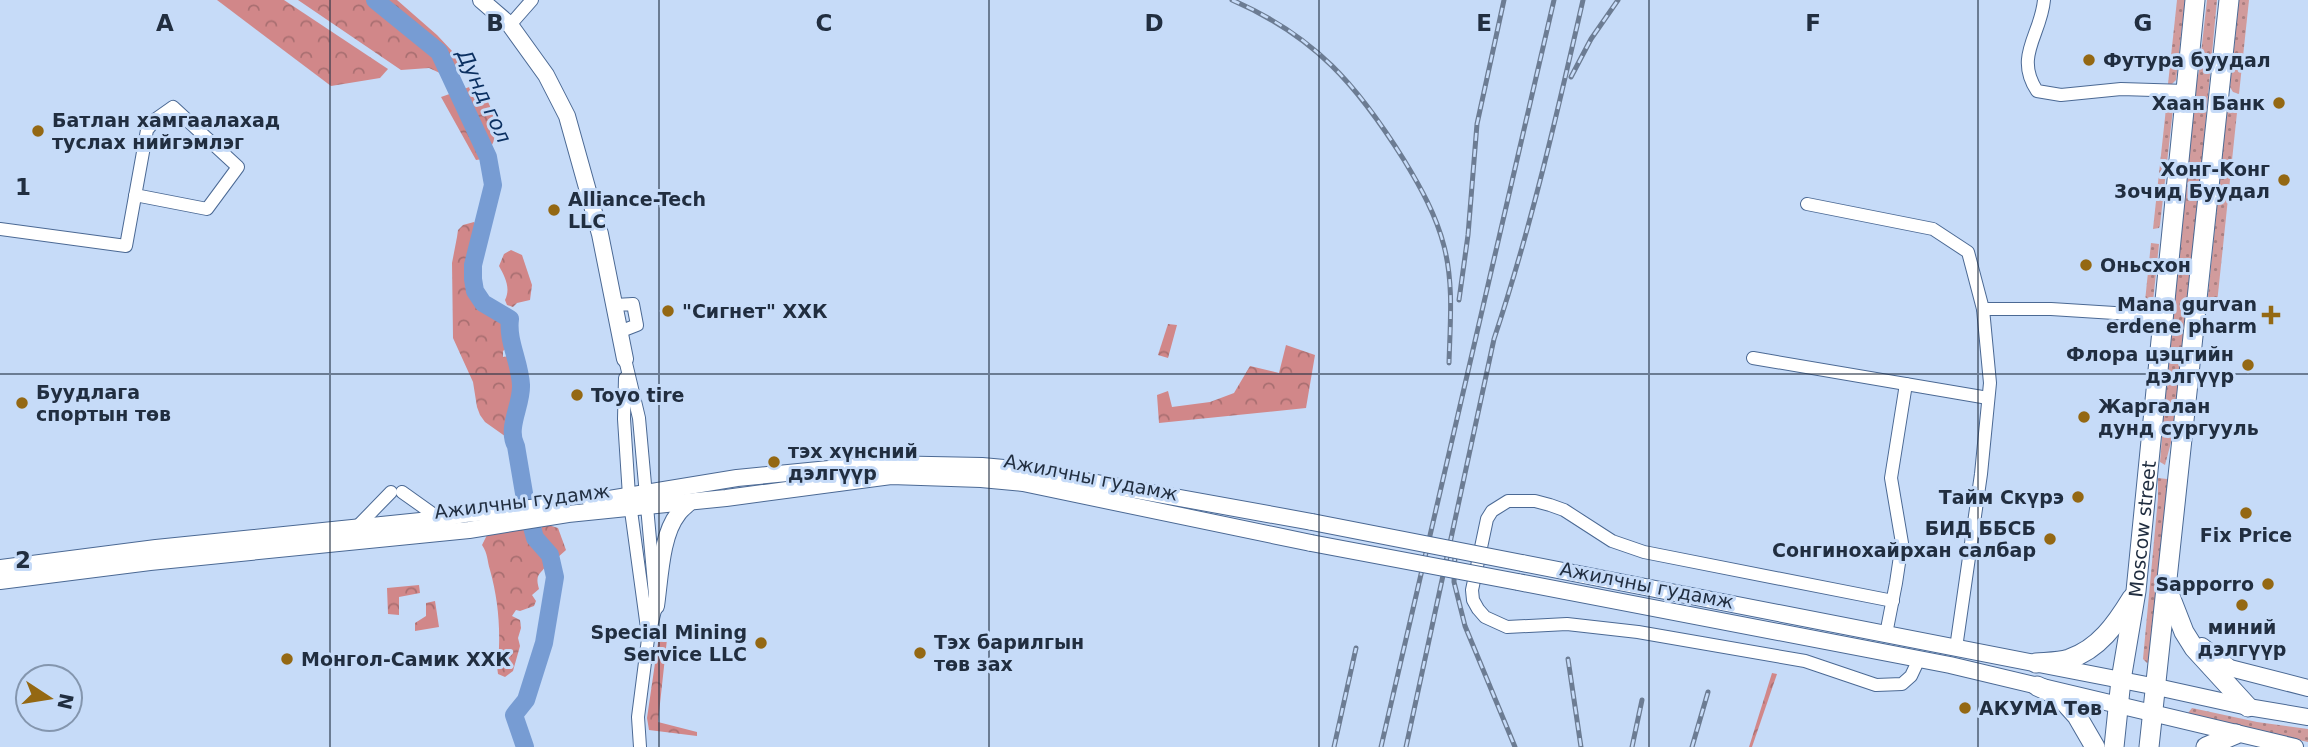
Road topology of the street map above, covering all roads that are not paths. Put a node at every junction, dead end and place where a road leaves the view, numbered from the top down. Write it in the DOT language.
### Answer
graph roads {
  1 [pos="481,0"];
  2 [pos="532,0"];
  3 [pos="2044,0"];
  4 [pos="2195,0"];
  5 [pos="2229,0"];
  6 [pos="510,26"];
  7 [pos="2186,91"];
  8 [pos="135,195"];
  9 [pos="1807,204"];
  10 [pos="0,229"];
  11 [pos="1983,309"];
  12 [pos="2162,316"];
  13 [pos="1753,358"];
  14 [pos="625,359"];
  15 [pos="1906,384"];
  16 [pos="1988,398"];
  17 [pos="2180,456"];
  18 [pos="2150,463"];
  19 [pos="981,472"];
  20 [pos="647,500"];
  21 [pos="630,502"];
  22 [pos="690,502"];
  23 [pos="571,509"];
  24 [pos="440,519"];
  25 [pos="355,528"];
  26 [pos="0,568"];
  27 [pos="0,581"];
  28 [pos="2166,586"];
  29 [pos="2136,591"];
  30 [pos="1893,601"];
  31 [pos="656,606"];
  32 [pos="2184,632"];
  33 [pos="1886,634"];
  34 [pos="648,639"];
  35 [pos="1956,648"];
  36 [pos="1919,659"];
  37 [pos="2036,663"];
  38 [pos="2121,680"];
  39 [pos="2037,686"];
  40 [pos="2157,687"];
  41 [pos="2308,688"];
  42 [pos="2119,706"];
  43 [pos="2248,707"];
  44 [pos="2152,713"];
  45 [pos="2307,716"];
  46 [pos="2236,734"];
  47 [pos="640,747"];
  48 [pos="2095,747"];
  49 [pos="2114,747"];
  50 [pos="2149,747"];
  51 [pos="2206,747"];
  52 [pos="2295,747"];
  1 -- 6 [label="main road"];
  2 -- 6 [label="street"];
  3 -- 7 [label="street"];
  4 -- 7 [label="highway, Moscow street"];
  5 -- 17 [label="highway"];
  6 -- 14 [label="main road"];
  7 -- 12 [label="highway, Moscow street"];
  8 -- 8 [label="street"];
  8 -- 10 [label="street"];
  9 -- 11 [label="street"];
  11 -- 12 [label="street"];
  11 -- 16 [label="street"];
  12 -- 18 [label="highway, Moscow street"];
  13 -- 15 [label="street"];
  14 -- 20 [label="street"];
  14 -- 21 [label="street"];
  15 -- 16 [label="street"];
  15 -- 30 [label="street"];
  16 -- 35 [label="street"];
  17 -- 18 [label="highway"];
  17 -- 28 [label="highway"];
  18 -- 29 [label="highway, Moscow street"];
  19 -- 20 [label="main road, Ажилчны гудамж"];
  19 -- 22 [label="main road, Ажилчны гудамж"];
  19 -- 33 [label="main road, Ажилчны гудамж, bridge"];
  19 -- 36 [label="main road, Ажилчны гудамж, bridge"];
  20 -- 21 [label="main road, Ажилчны гудамж"];
  20 -- 22 [label="main road, Ажилчны гудамж"];
  20 -- 31 [label="street"];
  21 -- 23 [label="main road, Ажилчны гудамж"];
  21 -- 34 [label="street"];
  22 -- 31 [label="main road"];
  23 -- 24 [label="main road, Ажилчны гудамж"];
  23 -- 27 [label="main road, Ажилчны гудамж"];
  24 -- 25 [label="main road, Ажилчны гудамж"];
  24 -- 25 [label="street"];
  25 -- 26 [label="main road, Ажилчны гудамж"];
  28 -- 32 [label="highway"];
  28 -- 40 [label="highway"];
  29 -- 37 [label="highway"];
  29 -- 38 [label="highway, Moscow street"];
  30 -- 33 [label="street"];
  30 -- 36 [label="street"];
  31 -- 34 [label="street"];
  32 -- 41 [label="main road"];
  32 -- 43 [label="highway"];
  33 -- 35 [label="main road, Ажилчны гудамж"];
  34 -- 47 [label="street"];
  35 -- 37 [label="main road, Ажилчны гудамж"];
  36 -- 39 [label="main road, Ажилчны гудамж"];
  37 -- 38 [label="main road, Ажилчны гудамж"];
  38 -- 40 [label="main road, Ажилчны гудамж"];
  38 -- 42 [label="highway, Moscow street"];
  39 -- 42 [label="main road, Ажилчны гудамж"];
  39 -- 48 [label="highway"];
  40 -- 43 [label="main road, Ажилчны гудамж"];
  40 -- 44 [label="highway"];
  42 -- 44 [label="main road, Ажилчны гудамж"];
  42 -- 49 [label="highway, Moscow street"];
  43 -- 45 [label="main road, Ажилчны гудамж"];
  44 -- 46 [label="main road, Ажилчны гудамж"];
  44 -- 50 [label="highway"];
  46 -- 51 [label="highway"];
  46 -- 52 [label="main road, Ажилчны гудамж"];
}
